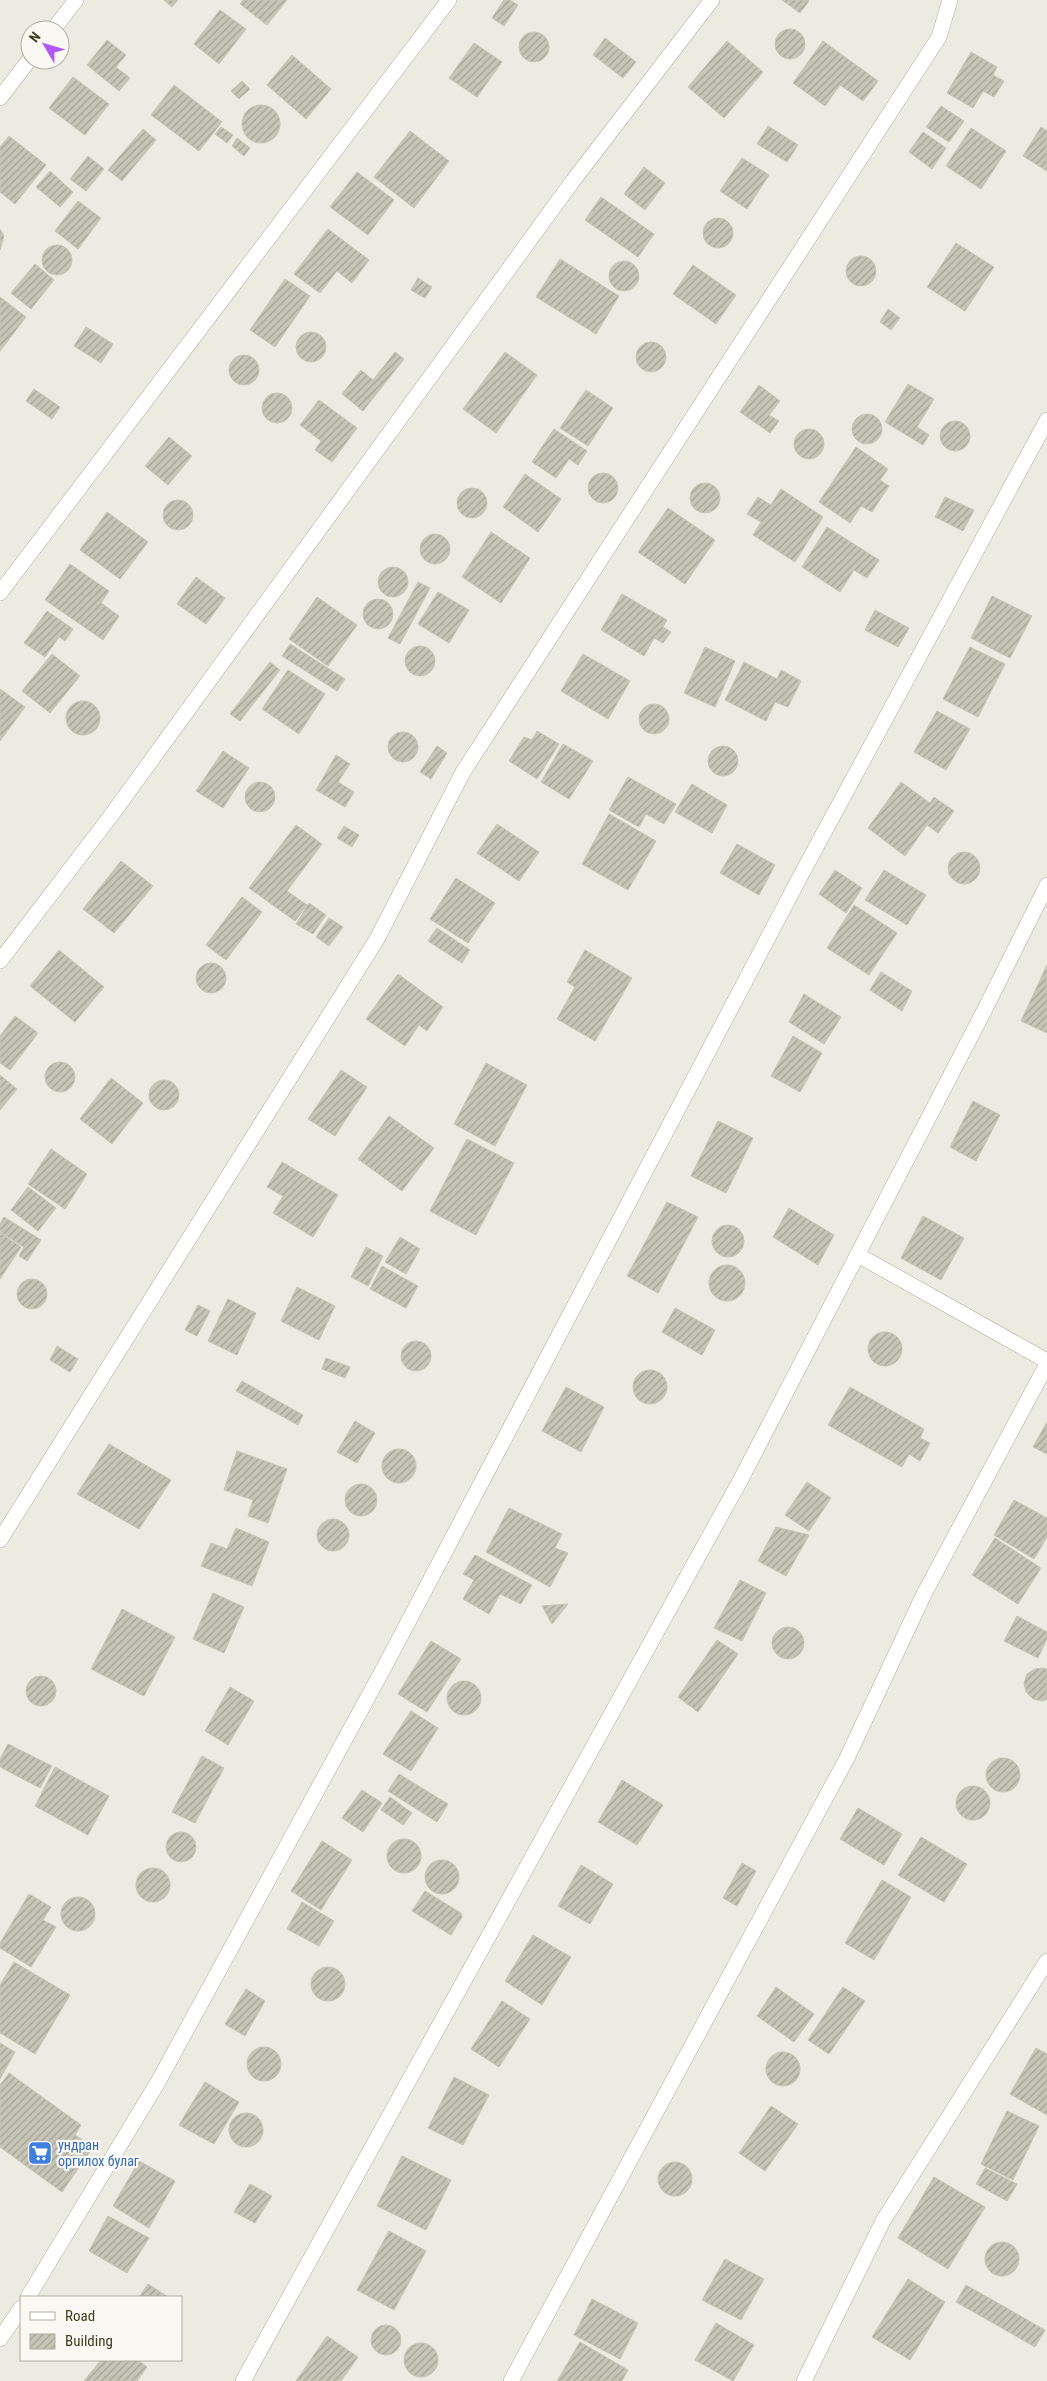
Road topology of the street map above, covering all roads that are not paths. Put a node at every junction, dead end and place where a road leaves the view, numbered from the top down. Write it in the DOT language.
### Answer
graph roads {
  1 [pos="76,0"];
  2 [pos="449,0"];
  3 [pos="712,0"];
  4 [pos="950,0"];
  5 [pos="61,20"];
  6 [pos="22,70"];
  7 [pos="0,98"];
  8 [pos="1047,420"];
  9 [pos="0,592"];
  10 [pos="1047,885"];
  11 [pos="0,961"];
  12 [pos="858,1255"];
  13 [pos="1045,1371"];
  14 [pos="0,1540"];
  15 [pos="1047,1961"];
  16 [pos="29,2296"];
  17 [pos="20,2309"];
  18 [pos="0,2339"];
  19 [pos="243,2381"];
  20 [pos="511,2381"];
  21 [pos="804,2381"];
  1 -- 5 [label="street"];
  2 -- 9 [label="street"];
  3 -- 11 [label="street"];
  4 -- 14 [label="street"];
  6 -- 7 [label="street"];
  8 -- 16 [label="street"];
  10 -- 12 [label="street"];
  12 -- 13 [label="street"];
  12 -- 19 [label="street"];
  13 -- 20 [label="street"];
  15 -- 21 [label="street"];
  17 -- 18 [label="street"];
}
